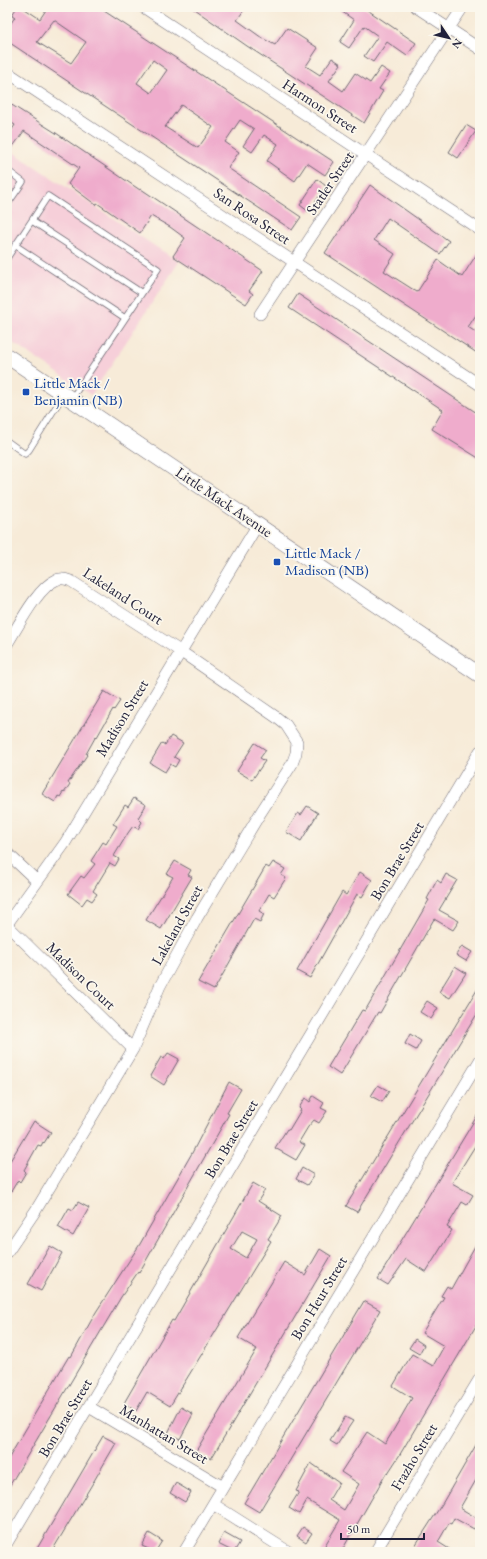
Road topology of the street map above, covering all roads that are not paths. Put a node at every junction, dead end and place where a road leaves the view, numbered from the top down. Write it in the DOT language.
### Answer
graph roads {
  1 [pos="143,7"];
  2 [pos="416,7"];
  3 [pos="463,7"];
  4 [pos="449,28"];
  5 [pos="480,49"];
  6 [pos="7,72"];
  7 [pos="367,155"];
  8 [pos="7,170"];
  9 [pos="7,205"];
  10 [pos="32,221"];
  11 [pos="480,230"];
  12 [pos="16,245"];
  13 [pos="7,258"];
  14 [pos="295,262"];
  15 [pos="142,293"];
  16 [pos="260,314"];
  17 [pos="125,318"];
  18 [pos="7,356"];
  19 [pos="480,385"];
  20 [pos="68,397"];
  21 [pos="7,441"];
  22 [pos="258,524"];
  23 [pos="7,644"];
  24 [pos="180,651"];
  25 [pos="480,675"];
  26 [pos="480,751"];
  27 [pos="7,853"];
  28 [pos="37,881"];
  29 [pos="7,924"];
  30 [pos="133,1049"];
  31 [pos="480,1060"];
  32 [pos="7,1253"];
  33 [pos="480,1378"];
  34 [pos="89,1407"];
  35 [pos="223,1487"];
  36 [pos="213,1504"];
  37 [pos="7,1543"];
  38 [pos="184,1552"];
  39 [pos="289,1552"];
  40 [pos="375,1552"];
  1 -- 7 [label="street, Harmon Street"];
  2 -- 4 [label="street"];
  3 -- 4 [label="street, Statler Street"];
  4 -- 5 [label="street"];
  4 -- 7 [label="street, Statler Street"];
  6 -- 14 [label="street, San Rosa Street"];
  7 -- 11 [label="street, Harmon Street"];
  7 -- 14 [label="street, Statler Street"];
  8 -- 9 [label="lane"];
  10 -- 12 [label="lane"];
  10 -- 15 [label="lane"];
  10 -- 15 [label="lane"];
  12 -- 13 [label="lane"];
  12 -- 17 [label="lane"];
  14 -- 16 [label="street, Statler Street"];
  14 -- 19 [label="street, San Rosa Street"];
  15 -- 17 [label="lane"];
  17 -- 20 [label="lane"];
  18 -- 20 [label="main road, Little Mack Avenue"];
  20 -- 21 [label="lane"];
  20 -- 22 [label="main road, Little Mack Avenue"];
  22 -- 24 [label="street, Madison Street"];
  22 -- 25 [label="main road, Little Mack Avenue"];
  23 -- 24 [label="street, Lakeland Court"];
  24 -- 28 [label="street, Madison Street"];
  24 -- 30 [label="street, Lakeland Street"];
  26 -- 34 [label="street, Bon Brae Street"];
  27 -- 28 [label="street"];
  28 -- 29 [label="street, Madison Street"];
  29 -- 30 [label="street, Madison Court"];
  30 -- 32 [label="street, Lakeland Street"];
  31 -- 35 [label="street, Bon Heur Street"];
  33 -- 40 [label="street, Frazho Street"];
  34 -- 35 [label="street, Manhattan Street"];
  34 -- 37 [label="street, Bon Brae Street"];
  35 -- 36 [label="street, Bon Heur Street"];
  36 -- 38 [label="street, Bon Heur Street"];
  36 -- 39 [label="street"];
}
